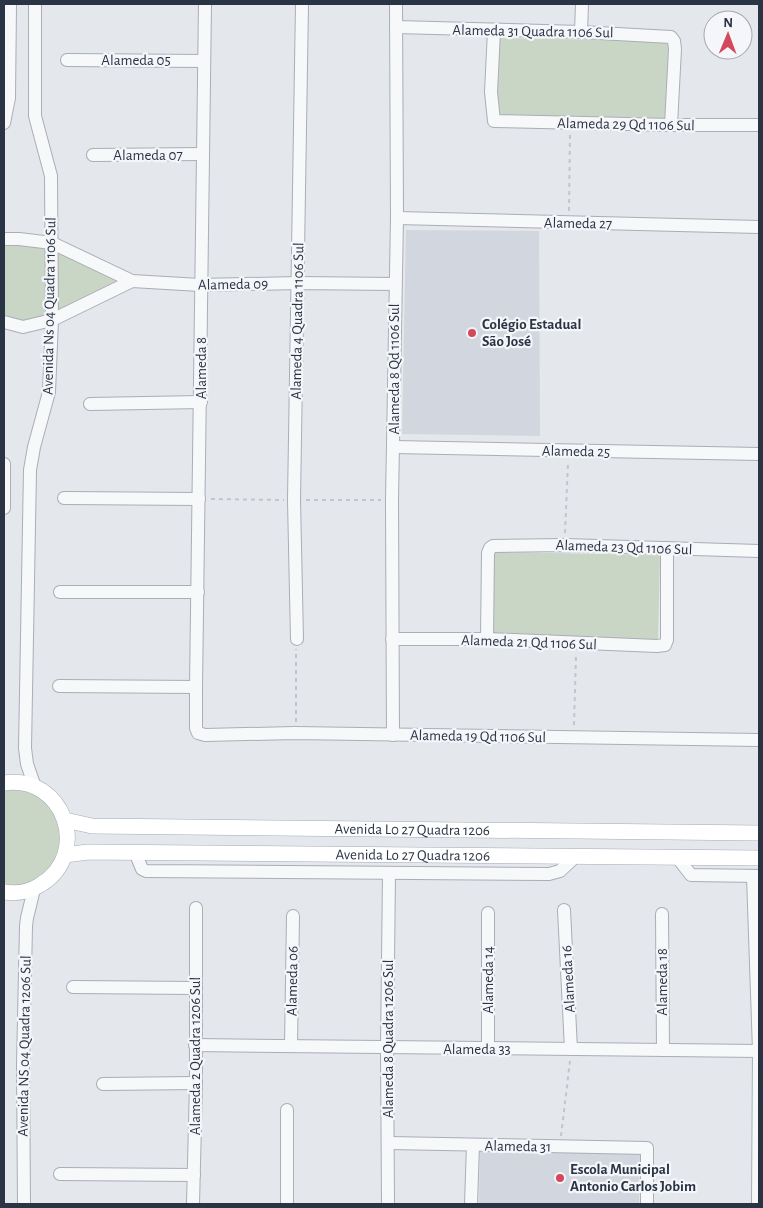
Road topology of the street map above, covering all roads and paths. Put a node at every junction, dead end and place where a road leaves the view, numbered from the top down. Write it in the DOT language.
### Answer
graph roads {
  1 [pos="10,4"];
  2 [pos="35,4"];
  3 [pos="205,4"];
  4 [pos="302,4"];
  5 [pos="396,4"];
  6 [pos="582,4"];
  7 [pos="396,27"];
  8 [pos="494,31"];
  9 [pos="581,32"];
  10 [pos="68,60"];
  11 [pos="204,60"];
  12 [pos="4,123"];
  13 [pos="570,123"];
  14 [pos="671,125"];
  15 [pos="759,125"];
  16 [pos="203,154"];
  17 [pos="93,155"];
  18 [pos="397,218"];
  19 [pos="569,224"];
  20 [pos="759,227"];
  21 [pos="4,239"];
  22 [pos="52,243"];
  23 [pos="132,281"];
  24 [pos="298,283"];
  25 [pos="395,284"];
  26 [pos="200,285"];
  27 [pos="52,320"];
  28 [pos="4,322"];
  29 [pos="201,402"];
  30 [pos="90,404"];
  31 [pos="394,447"];
  32 [pos="568,451"];
  33 [pos="759,454"];
  34 [pos="4,464"];
  35 [pos="64,498"];
  36 [pos="199,500"];
  37 [pos="4,508"];
  38 [pos="565,545"];
  39 [pos="668,548"];
  40 [pos="759,551"];
  41 [pos="60,592"];
  42 [pos="198,592"];
  43 [pos="296,639"];
  44 [pos="392,639"];
  45 [pos="487,640"];
  46 [pos="576,643"];
  47 [pos="59,686"];
  48 [pos="196,687"];
  49 [pos="198,733"];
  50 [pos="295,733"];
  51 [pos="393,735"];
  52 [pos="574,737"];
  53 [pos="759,740"];
  54 [pos="4,784"];
  55 [pos="36,787"];
  56 [pos="65,820"];
  57 [pos="759,833"];
  58 [pos="135,852"];
  59 [pos="319,854"];
  60 [pos="350,854"];
  61 [pos="65,855"];
  62 [pos="576,856"];
  63 [pos="677,857"];
  64 [pos="759,858"];
  65 [pos="320,873"];
  66 [pos="350,873"];
  67 [pos="389,874"];
  68 [pos="756,876"];
  69 [pos="34,889"];
  70 [pos="4,892"];
  71 [pos="196,908"];
  72 [pos="564,910"];
  73 [pos="488,912"];
  74 [pos="662,914"];
  75 [pos="293,916"];
  76 [pos="73,987"];
  77 [pos="196,988"];
  78 [pos="195,1045"];
  79 [pos="291,1046"];
  80 [pos="488,1048"];
  81 [pos="387,1049"];
  82 [pos="571,1049"];
  83 [pos="663,1050"];
  84 [pos="759,1051"];
  85 [pos="196,1083"];
  86 [pos="103,1084"];
  87 [pos="287,1110"];
  88 [pos="389,1143"];
  89 [pos="473,1145"];
  90 [pos="560,1147"];
  91 [pos="60,1174"];
  92 [pos="194,1175"];
  93 [pos="24,1204"];
  94 [pos="194,1204"];
  95 [pos="287,1204"];
  96 [pos="388,1204"];
  97 [pos="471,1204"];
  98 [pos="647,1204"];
  99 [pos="758,1204"];
  1 -- 12 [label="street"];
  2 -- 22 [label="street, Avenida Ns 04 Quadra 1106 Sul"];
  3 -- 11 [label="street, Alameda 8"];
  4 -- 24 [label="street, Alameda 4 Quadra 1106 Sul"];
  5 -- 7 [label="street, Alameda 8 Qd 1106 Sul"];
  6 -- 9 [label="street"];
  7 -- 8 [label="street, Alameda 31 Quadra 1106 Sul"];
  7 -- 18 [label="street, Alameda 8 Qd 1106 Sul"];
  8 -- 9 [label="street, Alameda 31 Quadra 1106 Sul"];
  8 -- 13 [label="street, Alameda 29 Qd 1106 Sul"];
  9 -- 14 [label="street, Alameda 31 Quadra 1106 Sul"];
  10 -- 11 [label="street, Alameda 05"];
  11 -- 16 [label="street, Alameda 8"];
  13 -- 14 [label="street, Alameda 29 Qd 1106 Sul"];
  13 -- 19 [label="path"];
  14 -- 15 [label="street, Alameda 29 Qd 1106 Sul"];
  16 -- 17 [label="street, Alameda 07"];
  16 -- 26 [label="street, Alameda 8"];
  18 -- 19 [label="street, Alameda 27"];
  18 -- 25 [label="street, Alameda 8 Qd 1106 Sul"];
  19 -- 20 [label="street, Alameda 27"];
  21 -- 22 [label="street"];
  22 -- 23 [label="street"];
  22 -- 27 [label="street, Avenida Ns 04 Quadra 1106 Sul"];
  23 -- 26 [label="street, Alameda 09"];
  23 -- 27 [label="street"];
  24 -- 25 [label="street, Alameda 09"];
  24 -- 26 [label="street, Alameda 09"];
  24 -- 43 [label="street, Alameda 4 Quadra 1106 Sul"];
  25 -- 31 [label="street, Alameda 8 Qd 1106 Sul"];
  26 -- 29 [label="street, Alameda 8"];
  27 -- 28 [label="street"];
  27 -- 55 [label="street, Avenida Ns 04 Quadra 1106 Sul"];
  29 -- 30 [label="street"];
  29 -- 36 [label="street, Alameda 8"];
  31 -- 32 [label="street, Alameda 25"];
  31 -- 44 [label="street, Alameda 8 Qd 1106 Sul"];
  32 -- 33 [label="street, Alameda 25"];
  32 -- 38 [label="path"];
  34 -- 37 [label="street"];
  35 -- 36 [label="street"];
  36 -- 42 [label="street, Alameda 8"];
  38 -- 39 [label="street, Alameda 23 Qd 1106 Sul"];
  38 -- 45 [label="street, Alameda 23 Qd 1106 Sul"];
  39 -- 40 [label="street, Alameda 23 Qd 1106 Sul"];
  39 -- 46 [label="street, Alameda 21 Qd 1106 Sul"];
  41 -- 42 [label="street"];
  42 -- 48 [label="street, Alameda 8"];
  43 -- 50 [label="path"];
  44 -- 45 [label="street, Alameda 21 Qd 1106 Sul"];
  44 -- 51 [label="street, Alameda 8 Qd 1106 Sul"];
  45 -- 46 [label="street, Alameda 21 Qd 1106 Sul"];
  46 -- 52 [label="path"];
  47 -- 48 [label="street"];
  48 -- 49 [label="street, Alameda 8"];
  49 -- 50 [label="street, Alameda 19 Qd 1106 Sul"];
  50 -- 51 [label="street, Alameda 19 Qd 1106 Sul"];
  51 -- 52 [label="street, Alameda 19 Qd 1106 Sul"];
  52 -- 53 [label="street, Alameda 19 Qd 1106 Sul"];
  54 -- 55 [label="main road"];
  55 -- 56 [label="main road"];
  56 -- 57 [label="main road, Avenida L0 27 Quadra 1206"];
  56 -- 61 [label="main road"];
  58 -- 59 [label="main road, Avenida Lo 27 Quadra 1206"];
  58 -- 61 [label="main road, Avenida Lo 27 Quadra 1206"];
  58 -- 65 [label="street"];
  59 -- 60 [label="main road, Avenida Lo 27 Quadra 1206"];
  59 -- 65 [label="street"];
  60 -- 62 [label="main road, Avenida Lo 27 Quadra 1206"];
  60 -- 66 [label="street"];
  61 -- 69 [label="main road"];
  62 -- 63 [label="main road, Avenida Lo 27 Quadra 1206"];
  62 -- 67 [label="street"];
  63 -- 64 [label="main road, Avenida Lo 27 Quadra 1206"];
  63 -- 68 [label="street"];
  65 -- 66 [label="street"];
  66 -- 67 [label="street"];
  67 -- 81 [label="street, Alameda 8 Quadra 1206 Sul"];
  68 -- 84 [label="street"];
  69 -- 70 [label="main road"];
  69 -- 93 [label="street, Avenida NS 04 Quadra 1206 Sul"];
  71 -- 77 [label="street, Alameda 2 Quadra 1206 Sul"];
  72 -- 82 [label="street, Alameda 16"];
  73 -- 80 [label="street, Alameda 14"];
  74 -- 83 [label="street, Alameda 18"];
  75 -- 79 [label="street, Alameda 06"];
  76 -- 77 [label="street"];
  77 -- 78 [label="street, Alameda 2 Quadra 1206 Sul"];
  78 -- 79 [label="street, Alameda 33"];
  78 -- 85 [label="street, Alameda 2 Quadra 1206 Sul"];
  79 -- 81 [label="street, Alameda 33"];
  80 -- 81 [label="street, Alameda 33"];
  80 -- 82 [label="street, Alameda 33"];
  81 -- 88 [label="street, Alameda 8 Quadra 1206 Sul"];
  82 -- 83 [label="street, Alameda 33"];
  82 -- 90 [label="path"];
  83 -- 84 [label="street, Alameda 33"];
  84 -- 99 [label="street"];
  85 -- 86 [label="street"];
  85 -- 92 [label="street, Alameda 2 Quadra 1206 Sul"];
  87 -- 95 [label="street"];
  88 -- 89 [label="street, Alameda 31"];
  88 -- 96 [label="street, Alameda 8 Quadra 1206 Sul"];
  89 -- 90 [label="street, Alameda 31"];
  89 -- 97 [label="street"];
  90 -- 98 [label="street, Alameda 31"];
  91 -- 92 [label="street"];
  92 -- 94 [label="street, Alameda 2 Quadra 1206 Sul"];
}
